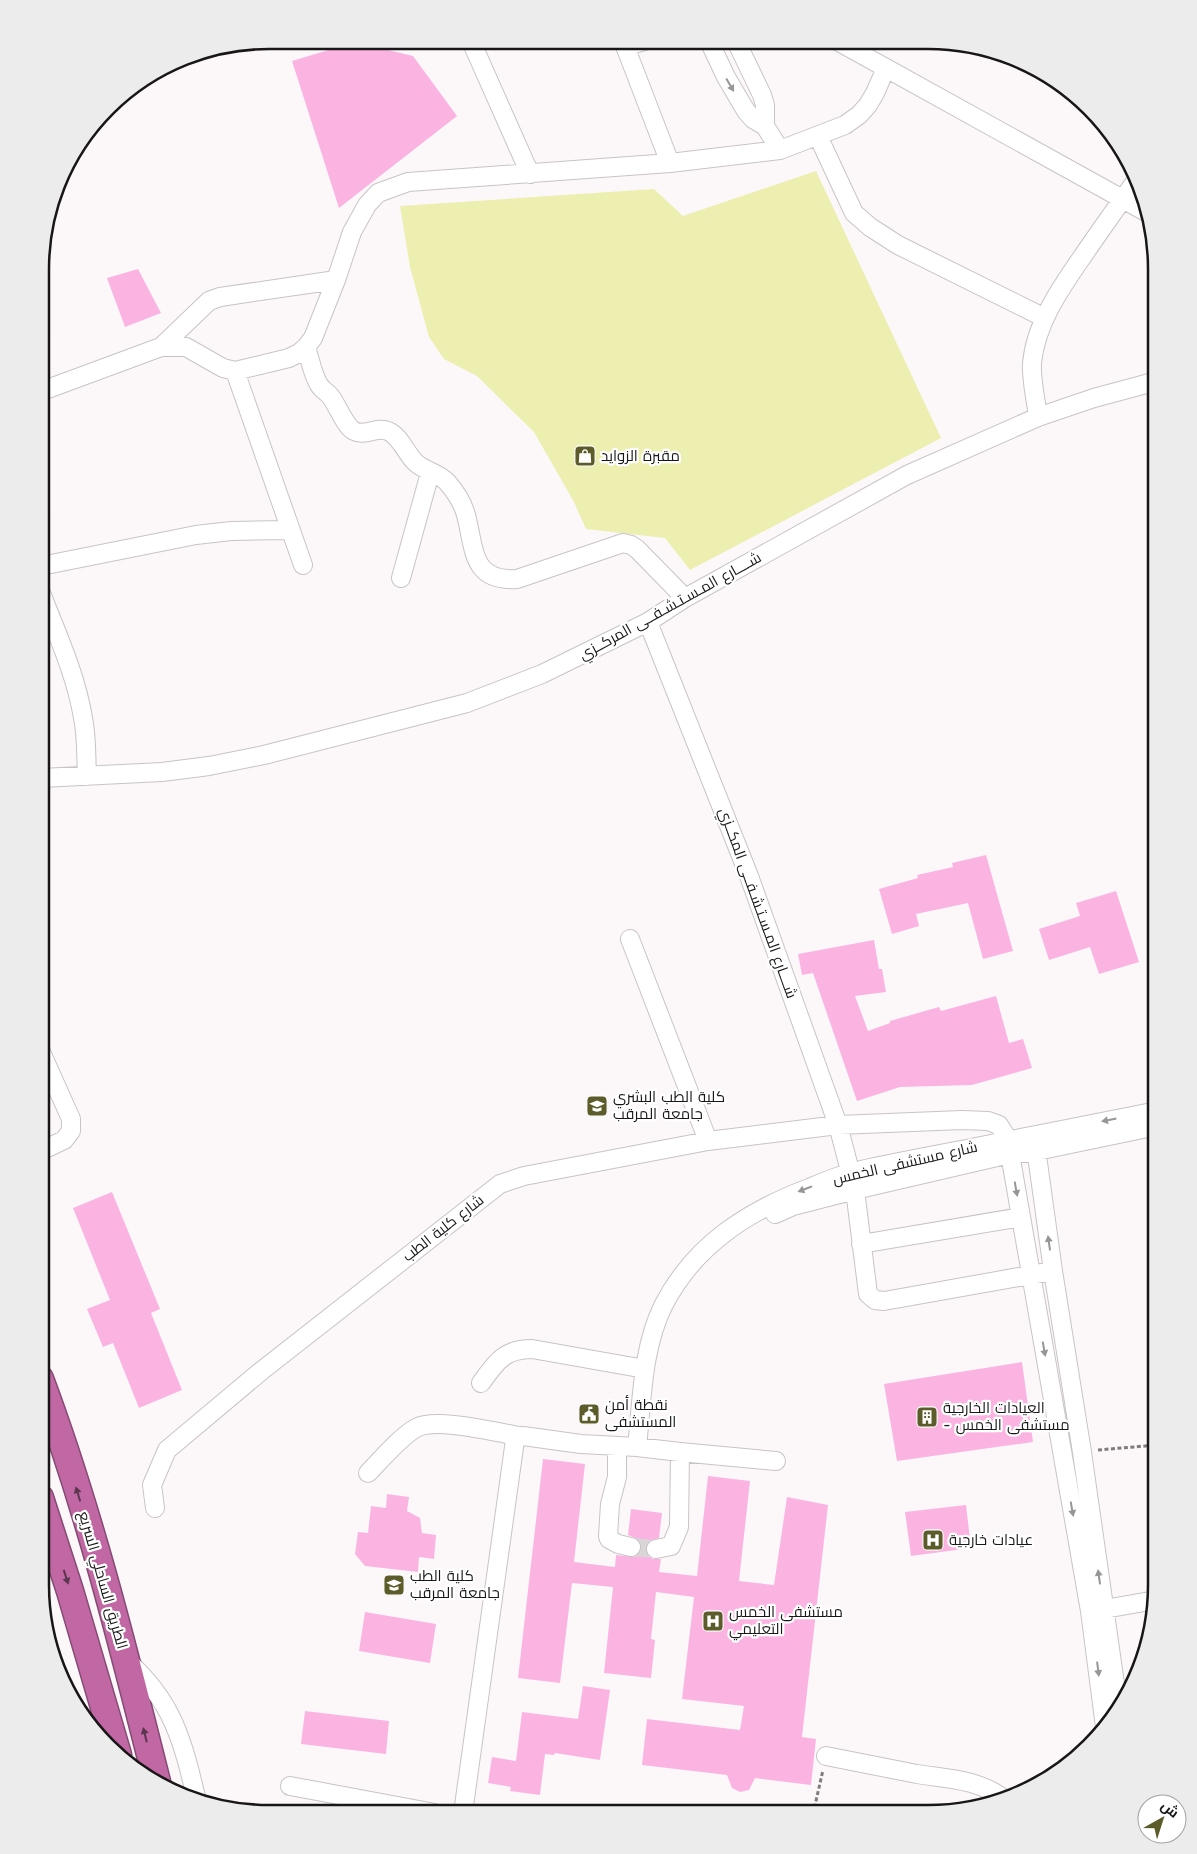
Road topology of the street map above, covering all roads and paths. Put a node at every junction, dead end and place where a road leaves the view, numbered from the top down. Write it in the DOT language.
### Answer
graph roads {
  1 [pos="475,49"];
  2 [pos="626,49"];
  3 [pos="713,49"];
  4 [pos="740,49"];
  5 [pos="852,49"];
  6 [pos="886,68"];
  7 [pos="765,126"];
  8 [pos="818,136"];
  9 [pos="780,150"];
  10 [pos="670,163"];
  11 [pos="530,174"];
  12 [pos="1133,186"];
  13 [pos="1122,200"];
  14 [pos="1140,209"];
  15 [pos="336,280"];
  16 [pos="1045,318"];
  17 [pos="161,347"];
  18 [pos="306,347"];
  19 [pos="235,371"];
  20 [pos="1148,383"];
  21 [pos="49,388"];
  22 [pos="1038,417"];
  23 [pos="430,472"];
  24 [pos="291,530"];
  25 [pos="49,565"];
  26 [pos="303,566"];
  27 [pos="401,578"];
  28 [pos="685,598"];
  29 [pos="49,614"];
  30 [pos="648,622"];
  31 [pos="87,776"];
  32 [pos="49,778"];
  33 [pos="630,939"];
  34 [pos="49,1070"];
  35 [pos="1148,1113"];
  36 [pos="838,1125"];
  37 [pos="1148,1127"];
  38 [pos="708,1142"];
  39 [pos="1035,1143"];
  40 [pos="49,1147"];
  41 [pos="1010,1147"];
  42 [pos="853,1181"];
  43 [pos="1022,1217"];
  44 [pos="861,1244"];
  45 [pos="1053,1271"];
  46 [pos="1032,1275"];
  47 [pos="645,1369"];
  48 [pos="481,1383"];
  49 [pos="49,1403"];
  50 [pos="519,1436"];
  51 [pos="1148,1446"];
  52 [pos="617,1447"];
  53 [pos="643,1448"];
  54 [pos="680,1452"];
  55 [pos="1082,1452"];
  56 [pos="776,1461"];
  57 [pos="368,1473"];
  58 [pos="155,1508"];
  59 [pos="49,1526"];
  60 [pos="631,1547"];
  61 [pos="656,1549"];
  62 [pos="1148,1601"];
  63 [pos="1097,1610"];
  64 [pos="126,1661"];
  65 [pos="1116,1699"];
  66 [pos="1104,1717"];
  67 [pos="110,1737"];
  68 [pos="826,1756"];
  69 [pos="155,1773"];
  70 [pos="290,1786"];
  71 [pos="195,1793"];
  72 [pos="998,1794"];
  73 [pos="392,1805"];
  74 [pos="464,1805"];
  75 [pos="815,1805"];
  1 -- 11 [label="street"];
  2 -- 10 [label="street"];
  3 -- 7 [label="street, one-way"];
  4 -- 7 [label="street"];
  5 -- 6 [label="street"];
  6 -- 8 [label="street"];
  6 -- 13 [label="street"];
  7 -- 9 [label="street"];
  8 -- 9 [label="street"];
  8 -- 16 [label="street"];
  9 -- 10 [label="street"];
  10 -- 11 [label="street"];
  11 -- 15 [label="street"];
  12 -- 13 [label="street"];
  13 -- 14 [label="street"];
  13 -- 16 [label="street"];
  15 -- 17 [label="street"];
  15 -- 18 [label="street"];
  16 -- 22 [label="street"];
  17 -- 19 [label="street"];
  17 -- 21 [label="street"];
  18 -- 19 [label="street"];
  18 -- 23 [label="street"];
  19 -- 24 [label="street"];
  20 -- 22 [label="street, شــــارع المـسـتـشـفــى المركــزي"];
  22 -- 28 [label="street, شــــارع المـسـتـشـفــى المركــزي"];
  23 -- 27 [label="street"];
  23 -- 28 [label="street"];
  24 -- 25 [label="street"];
  24 -- 26 [label="street"];
  28 -- 30 [label="street, شــــارع المـسـتـشـفــى المركــزي"];
  29 -- 31 [label="street"];
  30 -- 31 [label="street, شــــارع المـسـتـشـفــى المركــزي"];
  30 -- 36 [label="street, شــــارع المـسـتـشـفــى المكــزي"];
  31 -- 32 [label="street, شــــارع المـسـتـشـفــى المركــزي"];
  33 -- 38 [label="street"];
  34 -- 40 [label="street"];
  35 -- 39 [label="street, شارع مستشفى الخمس, one-way"];
  36 -- 38 [label="street, شارع كلية الطب"];
  36 -- 41 [label="street, شارع كلية الطب"];
  36 -- 42 [label="street, شــــارع المـسـتـشـفــى المكــزي"];
  37 -- 39 [label="street, شارع مستشفى الخمس"];
  38 -- 58 [label="street, شارع كلية الطب"];
  39 -- 41 [label="street, شارع مستشفى الخمس"];
  45 -- 39 [label="street, one-way"];
  41 -- 42 [label="street, شارع مستشفى الخمس"];
  41 -- 43 [label="street, one-way"];
  42 -- 44 [label="street, شــــارع المـسـتـشـفــى المكــزي"];
  42 -- 47 [label="street, شارع مستشفى الخمس, one-way"];
  42 -- 53 [label="street, شارع مستشفى الخمس"];
  43 -- 44 [label="street"];
  43 -- 46 [label="street"];
  44 -- 46 [label="street, شــــارع المـسـتـشـفــى المكــزي"];
  45 -- 46 [label="street"];
  45 -- 55 [label="street"];
  46 -- 63 [label="street, one-way"];
  47 -- 48 [label="street"];
  47 -- 53 [label="street, شارع مستشفى الخمس"];
  64 -- 49 [label="highway, الطريق الساحلي السريع, one-way"];
  50 -- 52 [label="street"];
  50 -- 57 [label="street"];
  50 -- 74 [label="street"];
  51 -- 55 [label="path"];
  52 -- 53 [label="street"];
  52 -- 60 [label="street"];
  53 -- 54 [label="street"];
  54 -- 56 [label="street"];
  54 -- 61 [label="street"];
  63 -- 55 [label="street, one-way"];
  59 -- 67 [label="highway, one-way"];
  62 -- 63 [label="street"];
  63 -- 65 [label="street"];
  63 -- 66 [label="street, one-way"];
  69 -- 64 [label="highway, الطريق الساحلي السريع, one-way"];
  64 -- 71 [label="street"];
  68 -- 72 [label="street"];
  68 -- 75 [label="path"];
  70 -- 73 [label="street"];
}
